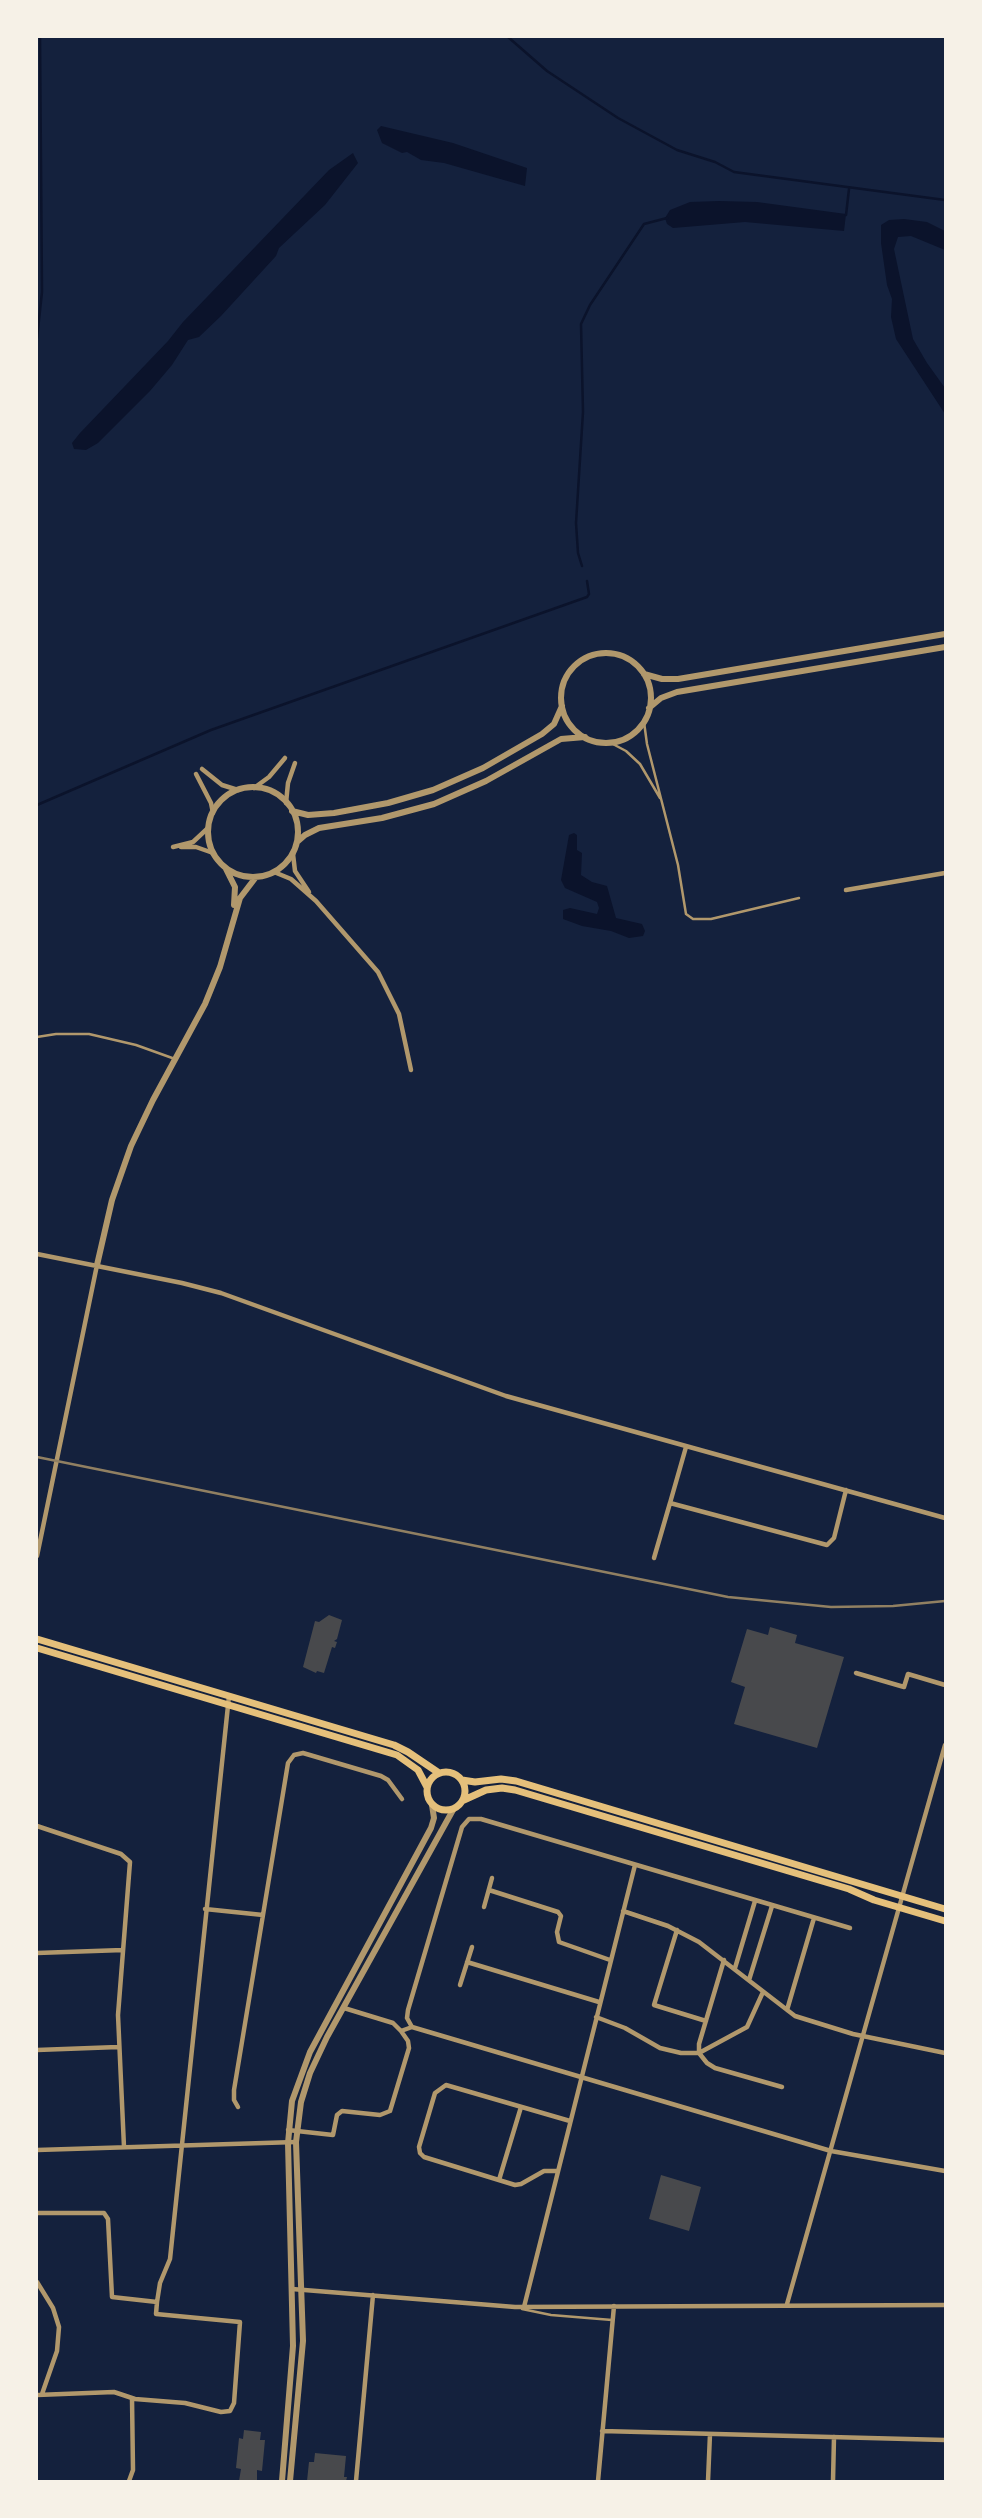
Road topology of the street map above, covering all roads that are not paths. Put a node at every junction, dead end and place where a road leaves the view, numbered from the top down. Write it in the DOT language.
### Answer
graph roads {
  1 [pos="945,634"];
  2 [pos="945,647"];
  3 [pos="644,674"];
  4 [pos="562,706"];
  5 [pos="649,708"];
  6 [pos="644,722"];
  7 [pos="585,737"];
  8 [pos="610,742"];
  9 [pos="285,758"];
  10 [pos="295,762"];
  11 [pos="202,769"];
  12 [pos="196,774"];
  13 [pos="254,788"];
  14 [pos="238,790"];
  15 [pos="286,803"];
  16 [pos="663,804"];
  17 [pos="292,811"];
  18 [pos="213,813"];
  19 [pos="208,828"];
  20 [pos="297,842"];
  21 [pos="213,853"];
  22 [pos="293,854"];
  23 [pos="225,867"];
  24 [pos="274,872"];
  25 [pos="945,873"];
  26 [pos="256,877"];
  27 [pos="846,890"];
  28 [pos="799,898"];
  29 [pos="316,901"];
  30 [pos="232,921"];
  31 [pos="37,1037"];
  32 [pos="175,1059"];
  33 [pos="411,1070"];
  34 [pos="37,1254"];
  35 [pos="97,1265"];
  36 [pos="686,1447"];
  37 [pos="846,1490"];
  38 [pos="670,1503"];
  39 [pos="945,1518"];
  40 [pos="37,1556"];
  41 [pos="654,1558"];
  42 [pos="37,1639"];
  43 [pos="37,1648"];
  44 [pos="856,1673"];
  45 [pos="945,1685"];
  46 [pos="228,1700"];
  47 [pos="945,1745"];
  48 [pos="439,1773"];
  49 [pos="462,1780"];
  50 [pos="427,1787"];
  51 [pos="402,1799"];
  52 [pos="464,1800"];
  53 [pos="432,1805"];
  54 [pos="453,1810"];
  55 [pos="37,1826"];
  56 [pos="635,1865"];
  57 [pos="492,1878"];
  58 [pos="489,1890"];
  59 [pos="902,1897"];
  60 [pos="755,1900"];
  61 [pos="772,1906"];
  62 [pos="484,1907"];
  63 [pos="899,1908"];
  64 [pos="205,1909"];
  65 [pos="945,1909"];
  66 [pos="623,1911"];
  67 [pos="263,1915"];
  68 [pos="814,1918"];
  69 [pos="945,1921"];
  70 [pos="850,1928"];
  71 [pos="677,1930"];
  72 [pos="472,1947"];
  73 [pos="123,1950"];
  74 [pos="37,1953"];
  75 [pos="610,1960"];
  76 [pos="724,1960"];
  77 [pos="467,1962"];
  78 [pos="735,1968"];
  79 [pos="749,1980"];
  80 [pos="460,1985"];
  81 [pos="763,1992"];
  82 [pos="600,2002"];
  83 [pos="344,2008"];
  84 [pos="787,2010"];
  85 [pos="596,2017"];
  86 [pos="706,2021"];
  87 [pos="412,2027"];
  88 [pos="401,2031"];
  89 [pos="863,2035"];
  90 [pos="118,2047"];
  91 [pos="37,2050"];
  92 [pos="699,2053"];
  93 [pos="945,2053"];
  94 [pos="580,2077"];
  95 [pos="782,2087"];
  96 [pos="238,2107"];
  97 [pos="521,2107"];
  98 [pos="570,2121"];
  99 [pos="288,2130"];
  100 [pos="297,2131"];
  101 [pos="296,2142"];
  102 [pos="288,2143"];
  103 [pos="181,2145"];
  104 [pos="124,2147"];
  105 [pos="37,2150"];
  106 [pos="831,2151"];
  107 [pos="557,2171"];
  108 [pos="945,2171"];
  109 [pos="499,2180"];
  110 [pos="37,2213"];
  111 [pos="37,2282"];
  112 [pos="292,2289"];
  113 [pos="302,2290"];
  114 [pos="373,2295"];
  115 [pos="157,2302"];
  116 [pos="788,2304"];
  117 [pos="945,2305"];
  118 [pos="614,2306"];
  119 [pos="515,2307"];
  120 [pos="524,2307"];
  121 [pos="613,2320"];
  122 [pos="40,2394"];
  123 [pos="132,2398"];
  124 [pos="602,2431"];
  125 [pos="710,2434"];
  126 [pos="834,2437"];
  127 [pos="945,2440"];
  128 [pos="129,2481"];
  129 [pos="282,2481"];
  130 [pos="290,2481"];
  131 [pos="356,2481"];
  132 [pos="598,2481"];
  133 [pos="708,2481"];
  134 [pos="833,2481"];
  1 -- 3 [label="street"];
  2 -- 5 [label="street"];
  3 -- 4 [label="street"];
  3 -- 5 [label="street"];
  4 -- 7 [label="street"];
  4 -- 17 [label="street"];
  5 -- 6 [label="street"];
  6 -- 8 [label="street"];
  6 -- 16 [label="lane"];
  7 -- 8 [label="street"];
  7 -- 20 [label="street"];
  8 -- 16 [label="lane"];
  9 -- 13 [label="street"];
  10 -- 15 [label="street"];
  11 -- 14 [label="street"];
  12 -- 18 [label="street"];
  13 -- 14 [label="street"];
  13 -- 15 [label="street"];
  14 -- 18 [label="street"];
  15 -- 17 [label="street"];
  16 -- 28 [label="lane"];
  17 -- 20 [label="street"];
  18 -- 19 [label="street"];
  19 -- 21 [label="street"];
  19 -- 21 [label="street"];
  20 -- 22 [label="street"];
  21 -- 23 [label="street"];
  22 -- 24 [label="street"];
  22 -- 29 [label="street"];
  23 -- 26 [label="street"];
  23 -- 30 [label="street"];
  24 -- 26 [label="street"];
  24 -- 29 [label="street"];
  25 -- 27 [label="street"];
  26 -- 30 [label="street"];
  29 -- 33 [label="street"];
  30 -- 32 [label="street"];
  31 -- 32 [label="lane"];
  32 -- 35 [label="street"];
  34 -- 35 [label="street"];
  35 -- 36 [label="street"];
  35 -- 40 [label="street"];
  36 -- 37 [label="street"];
  36 -- 38 [label="street"];
  37 -- 38 [label="street"];
  37 -- 39 [label="street"];
  38 -- 41 [label="street"];
  42 -- 46 [label="main road"];
  43 -- 46 [label="main road"];
  44 -- 45 [label="street"];
  46 -- 48 [label="main road"];
  46 -- 50 [label="main road"];
  46 -- 64 [label="street"];
  47 -- 59 [label="street"];
  48 -- 49 [label="main road"];
  48 -- 50 [label="main road"];
  49 -- 52 [label="main road"];
  49 -- 59 [label="main road"];
  50 -- 53 [label="main road"];
  51 -- 67 [label="street"];
  52 -- 54 [label="main road"];
  52 -- 63 [label="main road"];
  53 -- 54 [label="main road"];
  53 -- 99 [label="street"];
  54 -- 83 [label="street"];
  55 -- 73 [label="street"];
  56 -- 60 [label="street"];
  56 -- 66 [label="street"];
  56 -- 87 [label="street"];
  57 -- 58 [label="street"];
  58 -- 62 [label="street"];
  58 -- 75 [label="street"];
  59 -- 63 [label="street"];
  59 -- 65 [label="main road"];
  60 -- 61 [label="street"];
  60 -- 78 [label="street"];
  61 -- 68 [label="street"];
  61 -- 79 [label="street"];
  63 -- 69 [label="main road"];
  63 -- 89 [label="street"];
  64 -- 67 [label="street"];
  64 -- 103 [label="street"];
  66 -- 71 [label="street"];
  66 -- 75 [label="street"];
  67 -- 96 [label="street"];
  68 -- 70 [label="street"];
  68 -- 84 [label="street"];
  71 -- 76 [label="street"];
  71 -- 86 [label="street"];
  72 -- 77 [label="street"];
  73 -- 74 [label="street"];
  73 -- 90 [label="street"];
  75 -- 82 [label="street"];
  76 -- 78 [label="street"];
  76 -- 86 [label="street"];
  77 -- 80 [label="street"];
  77 -- 82 [label="street"];
  78 -- 79 [label="street"];
  79 -- 81 [label="street"];
  81 -- 84 [label="street"];
  81 -- 92 [label="street"];
  82 -- 85 [label="street"];
  83 -- 88 [label="street"];
  83 -- 100 [label="street"];
  84 -- 89 [label="street"];
  85 -- 92 [label="street"];
  85 -- 94 [label="street"];
  86 -- 92 [label="street"];
  87 -- 88 [label="street"];
  87 -- 94 [label="street"];
  88 -- 100 [label="street"];
  89 -- 93 [label="street"];
  89 -- 106 [label="street"];
  90 -- 91 [label="street"];
  90 -- 104 [label="street"];
  92 -- 95 [label="street"];
  94 -- 98 [label="street"];
  94 -- 106 [label="street"];
  97 -- 98 [label="street"];
  97 -- 109 [label="street"];
  97 -- 109 [label="street"];
  98 -- 107 [label="street"];
  99 -- 100 [label="street"];
  99 -- 102 [label="street"];
  100 -- 101 [label="street"];
  101 -- 102 [label="street"];
  101 -- 113 [label="street"];
  102 -- 103 [label="street"];
  102 -- 112 [label="street"];
  103 -- 104 [label="street"];
  103 -- 115 [label="street"];
  104 -- 105 [label="street"];
  106 -- 108 [label="street"];
  106 -- 116 [label="street"];
  107 -- 109 [label="street"];
  107 -- 120 [label="street"];
  110 -- 115 [label="street"];
  111 -- 122 [label="street"];
  112 -- 113 [label="street"];
  112 -- 129 [label="street"];
  113 -- 114 [label="street"];
  113 -- 130 [label="street"];
  114 -- 119 [label="street"];
  114 -- 131 [label="street"];
  115 -- 123 [label="street"];
  116 -- 117 [label="street"];
  116 -- 118 [label="street"];
  118 -- 120 [label="street"];
  118 -- 121 [label="street"];
  119 -- 120 [label="street"];
  119 -- 121 [label="lane"];
  121 -- 124 [label="street"];
  122 -- 123 [label="street"];
  123 -- 128 [label="street"];
  124 -- 125 [label="street"];
  124 -- 132 [label="street"];
  125 -- 126 [label="street"];
  125 -- 133 [label="street"];
  126 -- 127 [label="street"];
  126 -- 134 [label="street"];
}
